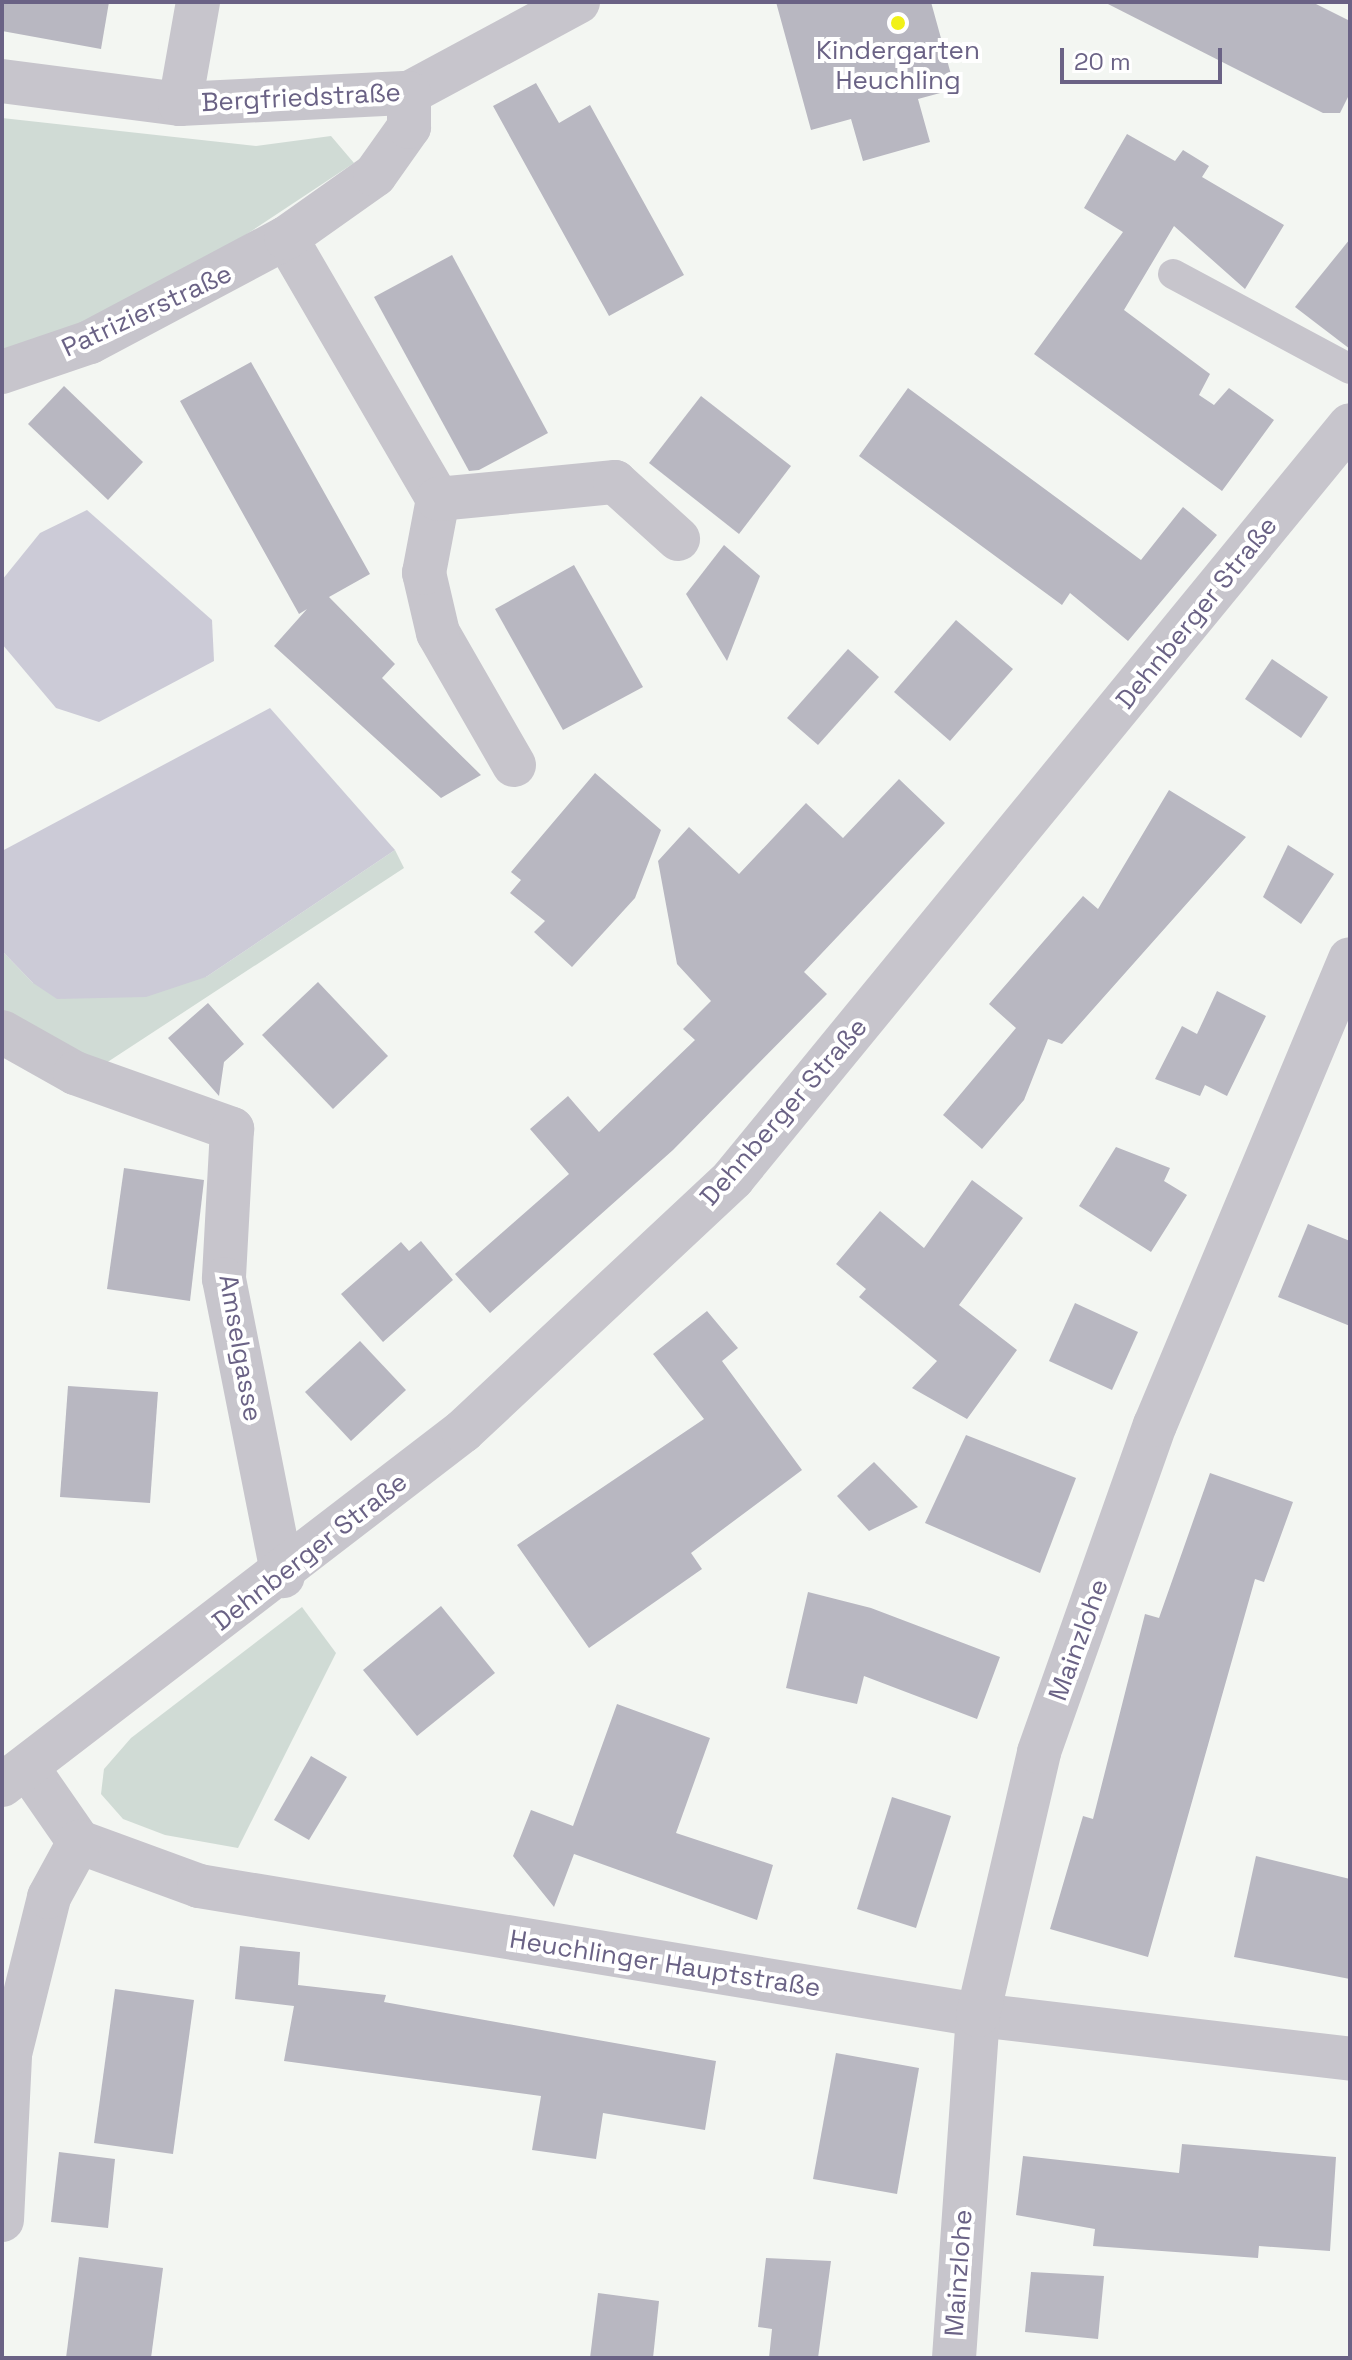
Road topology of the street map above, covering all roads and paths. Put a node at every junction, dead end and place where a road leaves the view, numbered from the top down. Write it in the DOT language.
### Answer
graph roads {
  1 [pos="198,2"];
  2 [pos="578,2"];
  3 [pos="2,81"];
  4 [pos="409,93"];
  5 [pos="180,104"];
  6 [pos="286,238"];
  7 [pos="1173,274"];
  8 [pos="1350,369"];
  9 [pos="2,372"];
  10 [pos="1350,425"];
  11 [pos="438,499"];
  12 [pos="678,539"];
  13 [pos="514,765"];
  14 [pos="1350,959"];
  15 [pos="2,1032"];
  16 [pos="283,1576"];
  17 [pos="15,1776"];
  18 [pos="79,1842"];
  19 [pos="978,2015"];
  20 [pos="1350,2059"];
  21 [pos="2,2220"];
  22 [pos="954,2358"];
  1 -- 5 [label="street"];
  2 -- 4 [label="street, Bergfriedstraße"];
  3 -- 5 [label="street, Bergfriedstraße"];
  4 -- 5 [label="street, Bergfriedstraße"];
  4 -- 6 [label="street, Patrizierstraße"];
  6 -- 9 [label="street, Patrizierstraße"];
  6 -- 11 [label="street"];
  7 -- 8 [label="lane"];
  10 -- 16 [label="street, Dehnberger Straße"];
  11 -- 12 [label="street"];
  11 -- 13 [label="street"];
  14 -- 19 [label="street, Mainzlohe"];
  15 -- 16 [label="street, Amselgasse"];
  16 -- 17 [label="street, Dehnberger Straße"];
  17 -- 18 [label="street"];
  18 -- 19 [label="street, Heuchlinger Hauptstraße"];
  18 -- 21 [label="street"];
  19 -- 20 [label="street, Heuchlinger Hauptstraße"];
  19 -- 22 [label="street, Mainzlohe"];
}
